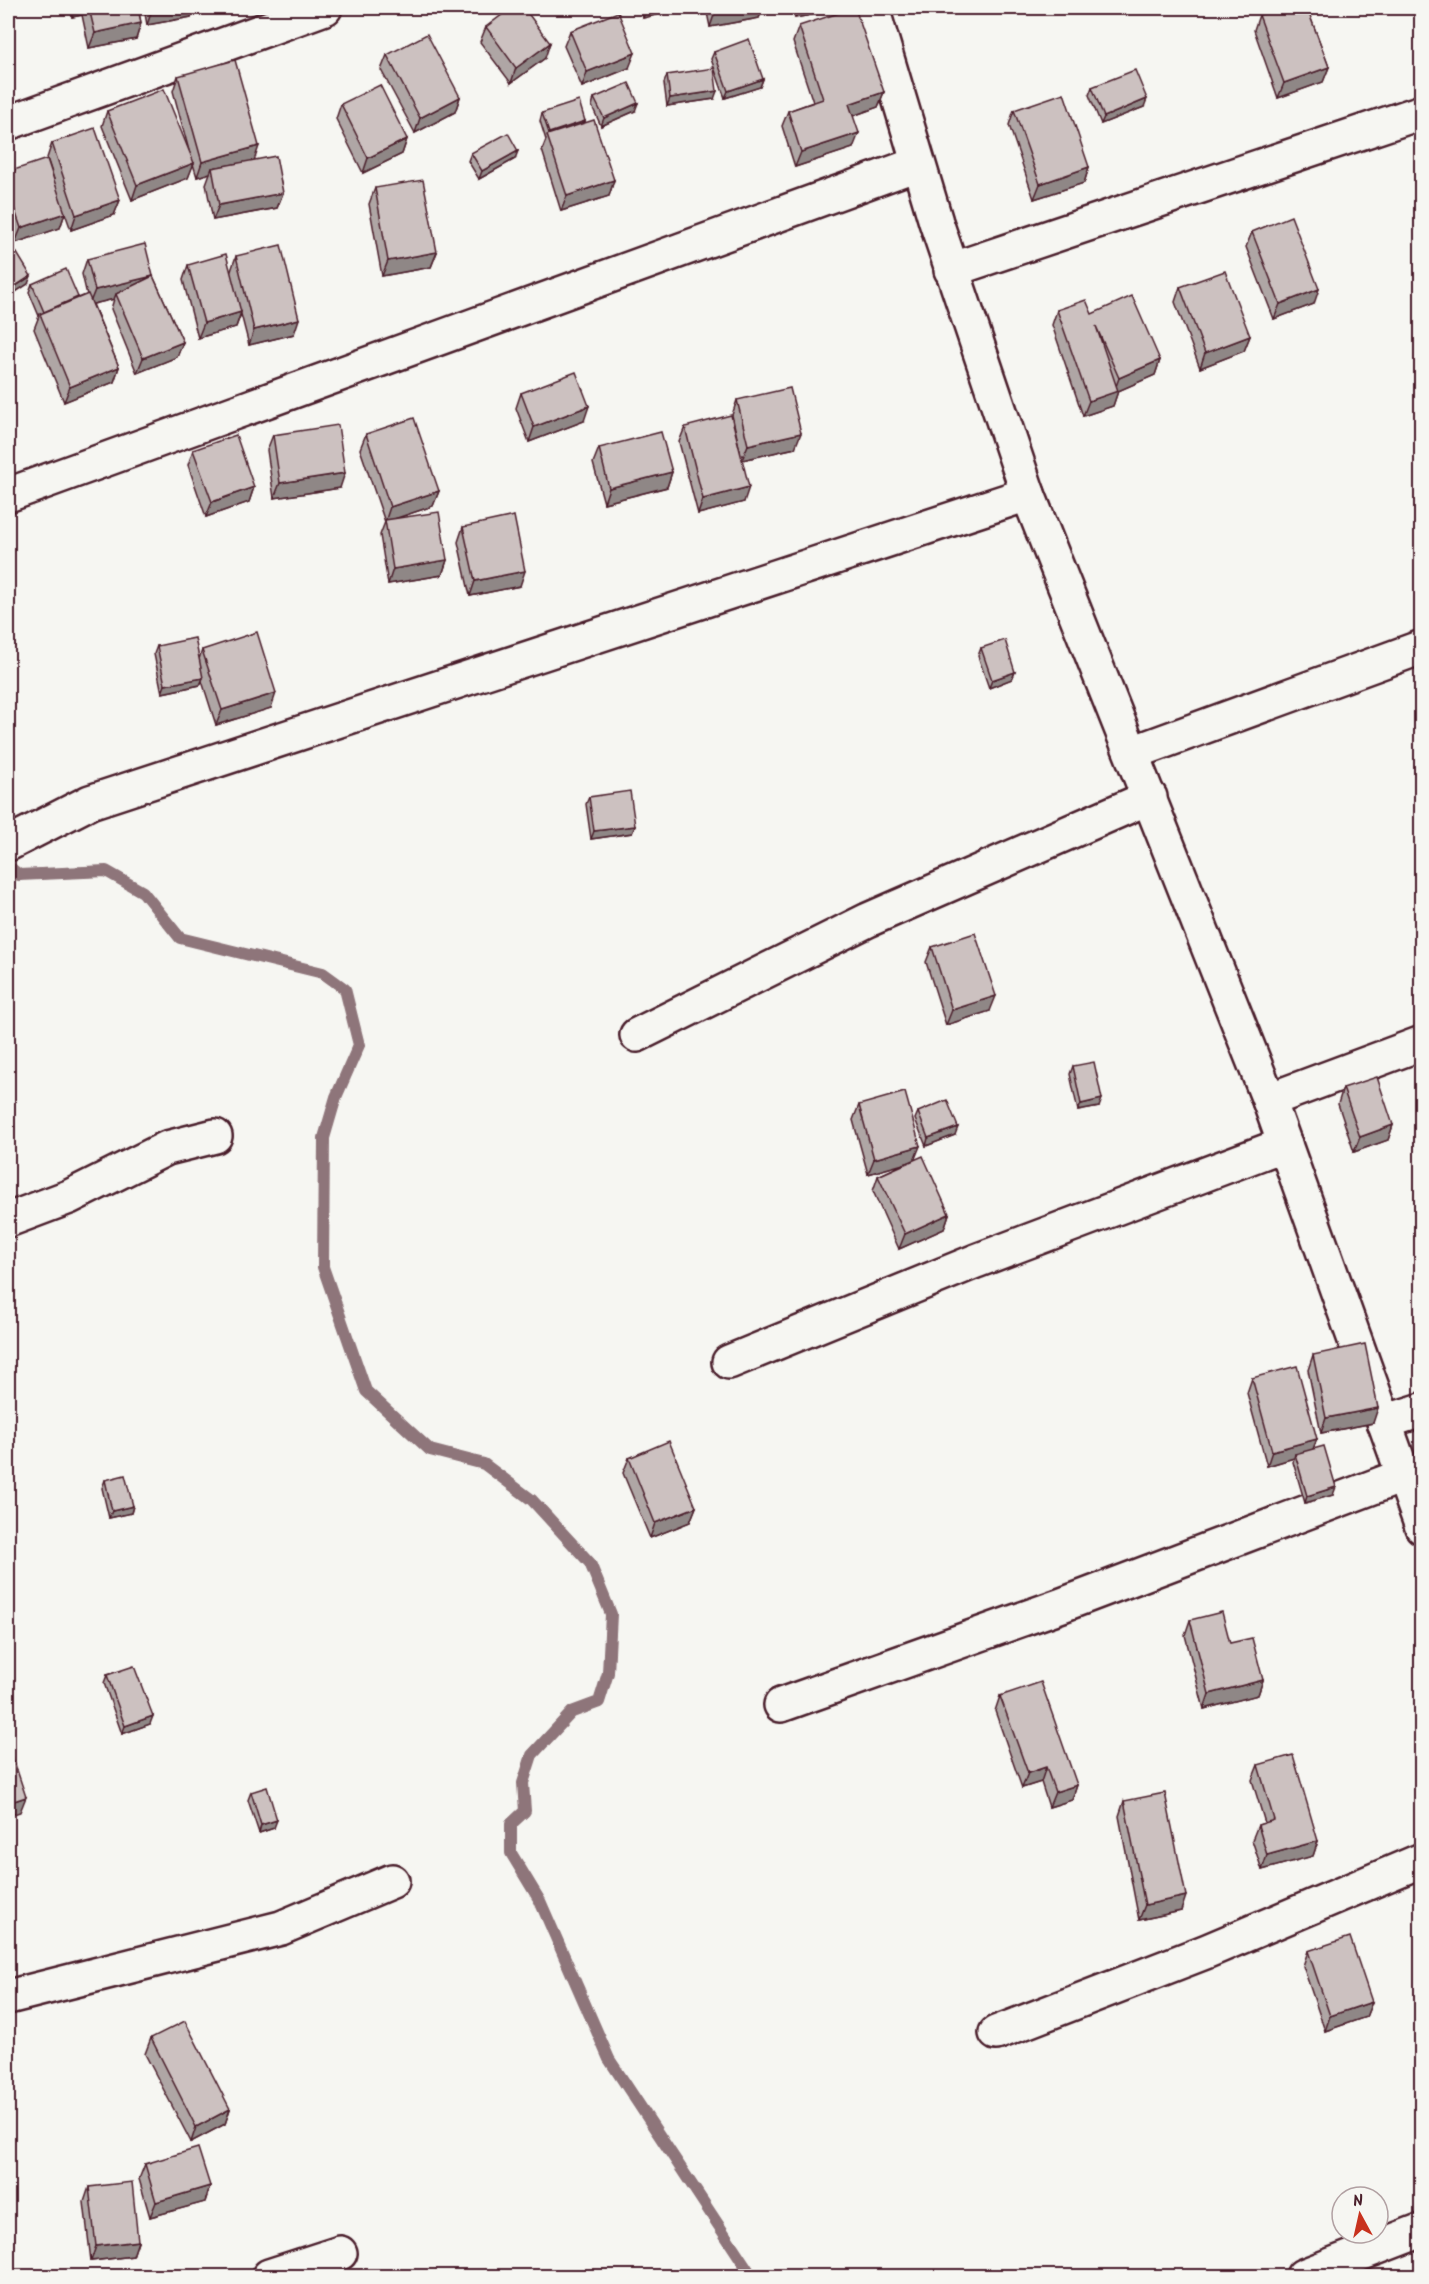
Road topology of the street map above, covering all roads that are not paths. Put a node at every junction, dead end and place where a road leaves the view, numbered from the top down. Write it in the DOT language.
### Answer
graph roads {
  1 [pos="325,8"];
  2 [pos="872,8"];
  3 [pos="1422,112"];
  4 [pos="8,123"];
  5 [pos="917,164"];
  6 [pos="951,270"];
  7 [pos="1028,494"];
  8 [pos="8,495"];
  9 [pos="1422,647"];
  10 [pos="1132,753"];
  11 [pos="1150,797"];
  12 [pos="8,843"];
  13 [pos="637,1035"];
  14 [pos="1422,1043"];
  15 [pos="1269,1100"];
  16 [pos="215,1136"];
  17 [pos="1285,1144"];
  18 [pos="8,1220"];
  19 [pos="729,1362"];
  20 [pos="1422,1410"];
  21 [pos="1384,1422"];
  22 [pos="1402,1476"];
  23 [pos="1422,1527"];
  24 [pos="780,1705"];
  25 [pos="1422,1860"];
  26 [pos="392,1881"];
  27 [pos="8,1996"];
  28 [pos="996,2033"];
  29 [pos="1422,2230"];
  30 [pos="340,2253"];
  31 [pos="269,2277"];
  32 [pos="1303,2277"];
  1 -- 4 [label="street"];
  2 -- 5 [label="street"];
  3 -- 6 [label="street"];
  5 -- 6 [label="street"];
  5 -- 8 [label="street"];
  6 -- 7 [label="street"];
  7 -- 10 [label="street"];
  7 -- 12 [label="street"];
  9 -- 10 [label="street"];
  10 -- 11 [label="street"];
  11 -- 13 [label="street"];
  11 -- 15 [label="street"];
  14 -- 15 [label="street"];
  15 -- 17 [label="street"];
  16 -- 18 [label="street"];
  17 -- 19 [label="street"];
  17 -- 21 [label="street"];
  20 -- 21 [label="street"];
  21 -- 22 [label="street"];
  22 -- 23 [label="street"];
  22 -- 24 [label="street"];
  25 -- 28 [label="street"];
  26 -- 27 [label="street"];
  29 -- 32 [label="street"];
  30 -- 31 [label="street"];
}
